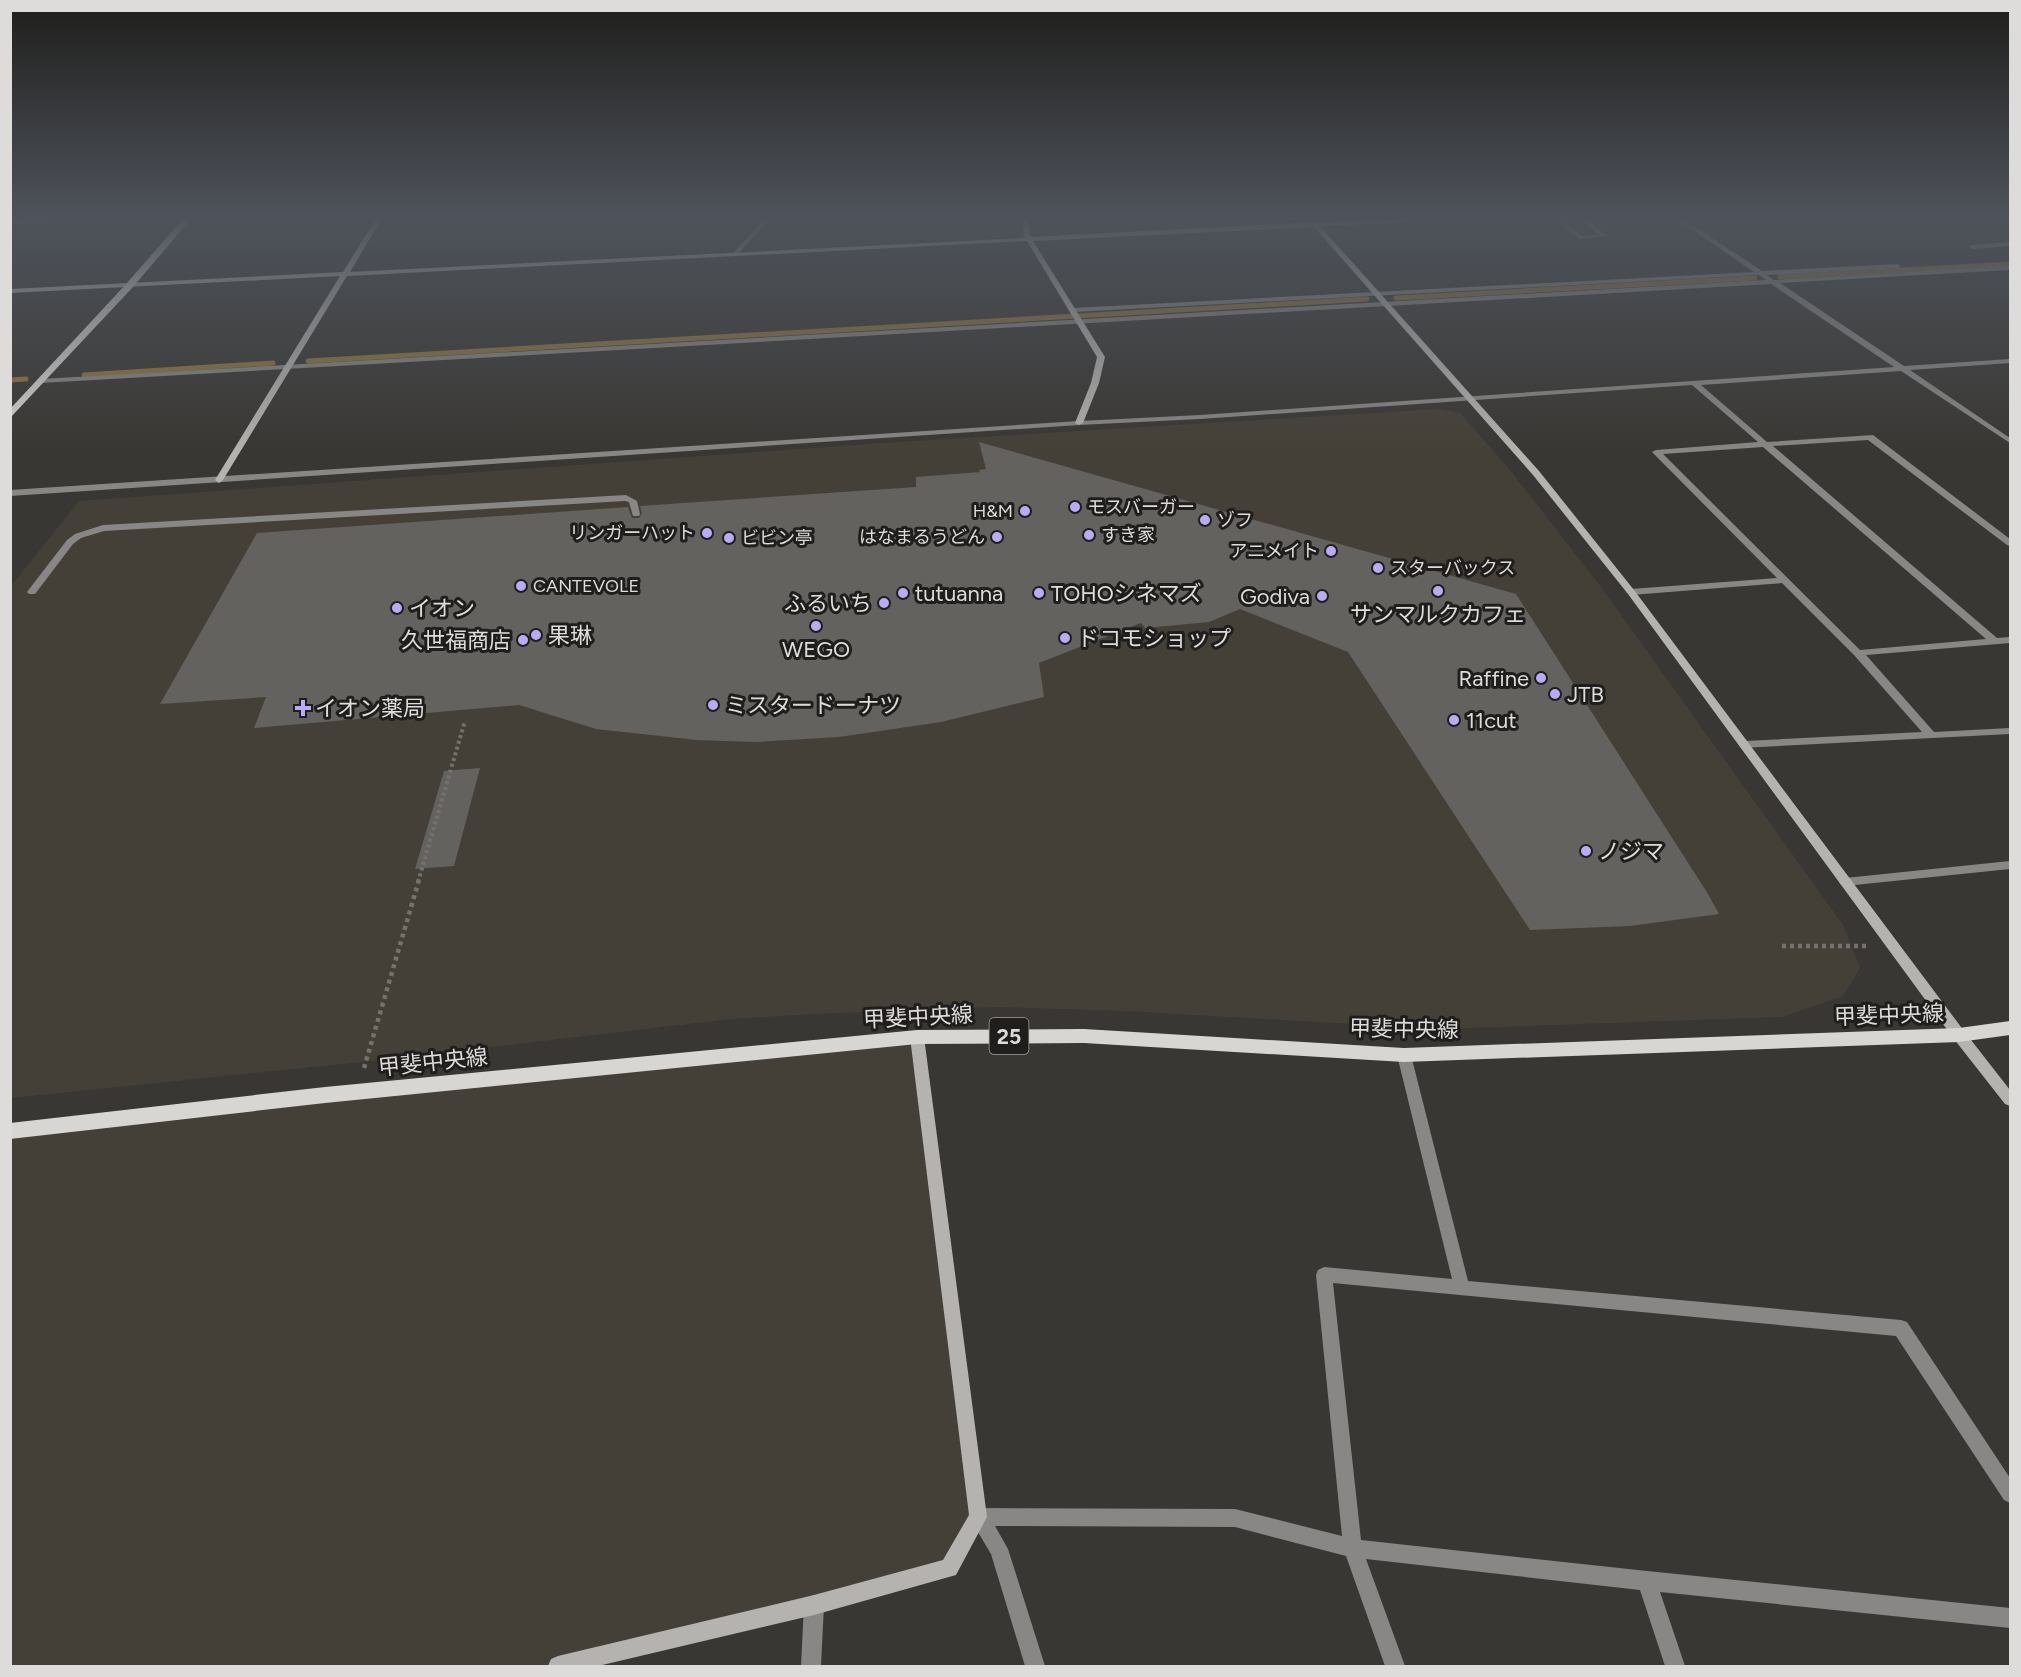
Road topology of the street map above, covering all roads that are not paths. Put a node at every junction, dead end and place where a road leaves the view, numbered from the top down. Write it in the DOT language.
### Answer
graph roads {
  1 [pos="118,298"];
  2 [pos="330,298"];
  3 [pos="1067,298"];
  4 [pos="1296,298"];
  5 [pos="1381,298"];
  6 [pos="1487,298"];
  7 [pos="1799,298"];
  8 [pos="1386,304"];
  9 [pos="1074,310"];
  10 [pos="1082,323"];
  11 [pos="2010,361"];
  12 [pos="288,367"];
  13 [pos="1904,368"];
  14 [pos="41,381"];
  15 [pos="1694,383"];
  16 [pos="1470,398"];
  17 [pos="10,415"];
  18 [pos="1079,423"];
  19 [pos="2010,441"];
  20 [pos="1766,444"];
  21 [pos="219,480"];
  22 [pos="10,494"];
  23 [pos="636,514"];
  24 [pos="2010,543"];
  25 [pos="1785,580"];
  26 [pos="32,592"];
  27 [pos="1631,592"];
  28 [pos="2010,640"];
  29 [pos="1994,641"];
  30 [pos="1858,652"];
  31 [pos="2010,731"];
  32 [pos="1931,735"];
  33 [pos="1745,745"];
  34 [pos="2010,865"];
  35 [pos="1845,882"];
  36 [pos="2010,1028"];
  37 [pos="1959,1035"];
  38 [pos="917,1036"];
  39 [pos="1404,1054"];
  40 [pos="2010,1100"];
  41 [pos="10,1131"];
  42 [pos="1462,1288"];
  43 [pos="2010,1494"];
  44 [pos="978,1517"];
  45 [pos="1353,1548"];
  46 [pos="1647,1581"];
  47 [pos="814,1605"];
  48 [pos="2010,1618"];
  49 [pos="583,1663"];
  50 [pos="558,1666"];
  51 [pos="811,1666"];
  52 [pos="1035,1666"];
  53 [pos="1395,1666"];
  54 [pos="1675,1666"];
  1 -- 14 [label="main road"];
  2 -- 12 [label="street"];
  3 -- 9 [label="street"];
  4 -- 9 [label="street"];
  5 -- 8 [label="street"];
  6 -- 8 [label="street"];
  7 -- 13 [label="street"];
  8 -- 10 [label="street"];
  8 -- 16 [label="street"];
  9 -- 10 [label="street"];
  10 -- 12 [label="street"];
  10 -- 18 [label="street"];
  11 -- 13 [label="street"];
  12 -- 14 [label="street"];
  12 -- 21 [label="street"];
  13 -- 15 [label="street"];
  13 -- 19 [label="street"];
  14 -- 17 [label="main road"];
  15 -- 16 [label="street"];
  15 -- 20 [label="street"];
  16 -- 18 [label="street"];
  16 -- 27 [label="street"];
  18 -- 21 [label="street"];
  20 -- 24 [label="street"];
  20 -- 25 [label="street"];
  20 -- 29 [label="street"];
  21 -- 22 [label="street"];
  23 -- 26 [label="street"];
  25 -- 27 [label="street"];
  25 -- 30 [label="street"];
  27 -- 33 [label="street"];
  28 -- 29 [label="street"];
  29 -- 30 [label="street"];
  30 -- 32 [label="street"];
  31 -- 32 [label="street"];
  32 -- 33 [label="street"];
  33 -- 35 [label="street"];
  34 -- 35 [label="street"];
  35 -- 37 [label="street"];
  36 -- 37 [label="main road, 甲斐中央線 / 25"];
  37 -- 39 [label="main road, 甲斐中央線 / 25"];
  37 -- 40 [label="street"];
  38 -- 39 [label="main road, 甲斐中央線 / 25"];
  38 -- 41 [label="main road, 甲斐中央線 / 25"];
  38 -- 44 [label="street"];
  39 -- 42 [label="street"];
  42 -- 43 [label="street"];
  42 -- 45 [label="street"];
  44 -- 45 [label="street"];
  44 -- 47 [label="street"];
  44 -- 52 [label="street"];
  45 -- 46 [label="street"];
  45 -- 53 [label="street"];
  46 -- 48 [label="street"];
  46 -- 54 [label="street"];
  47 -- 49 [label="street"];
  47 -- 51 [label="street"];
  49 -- 50 [label="street"];
}
